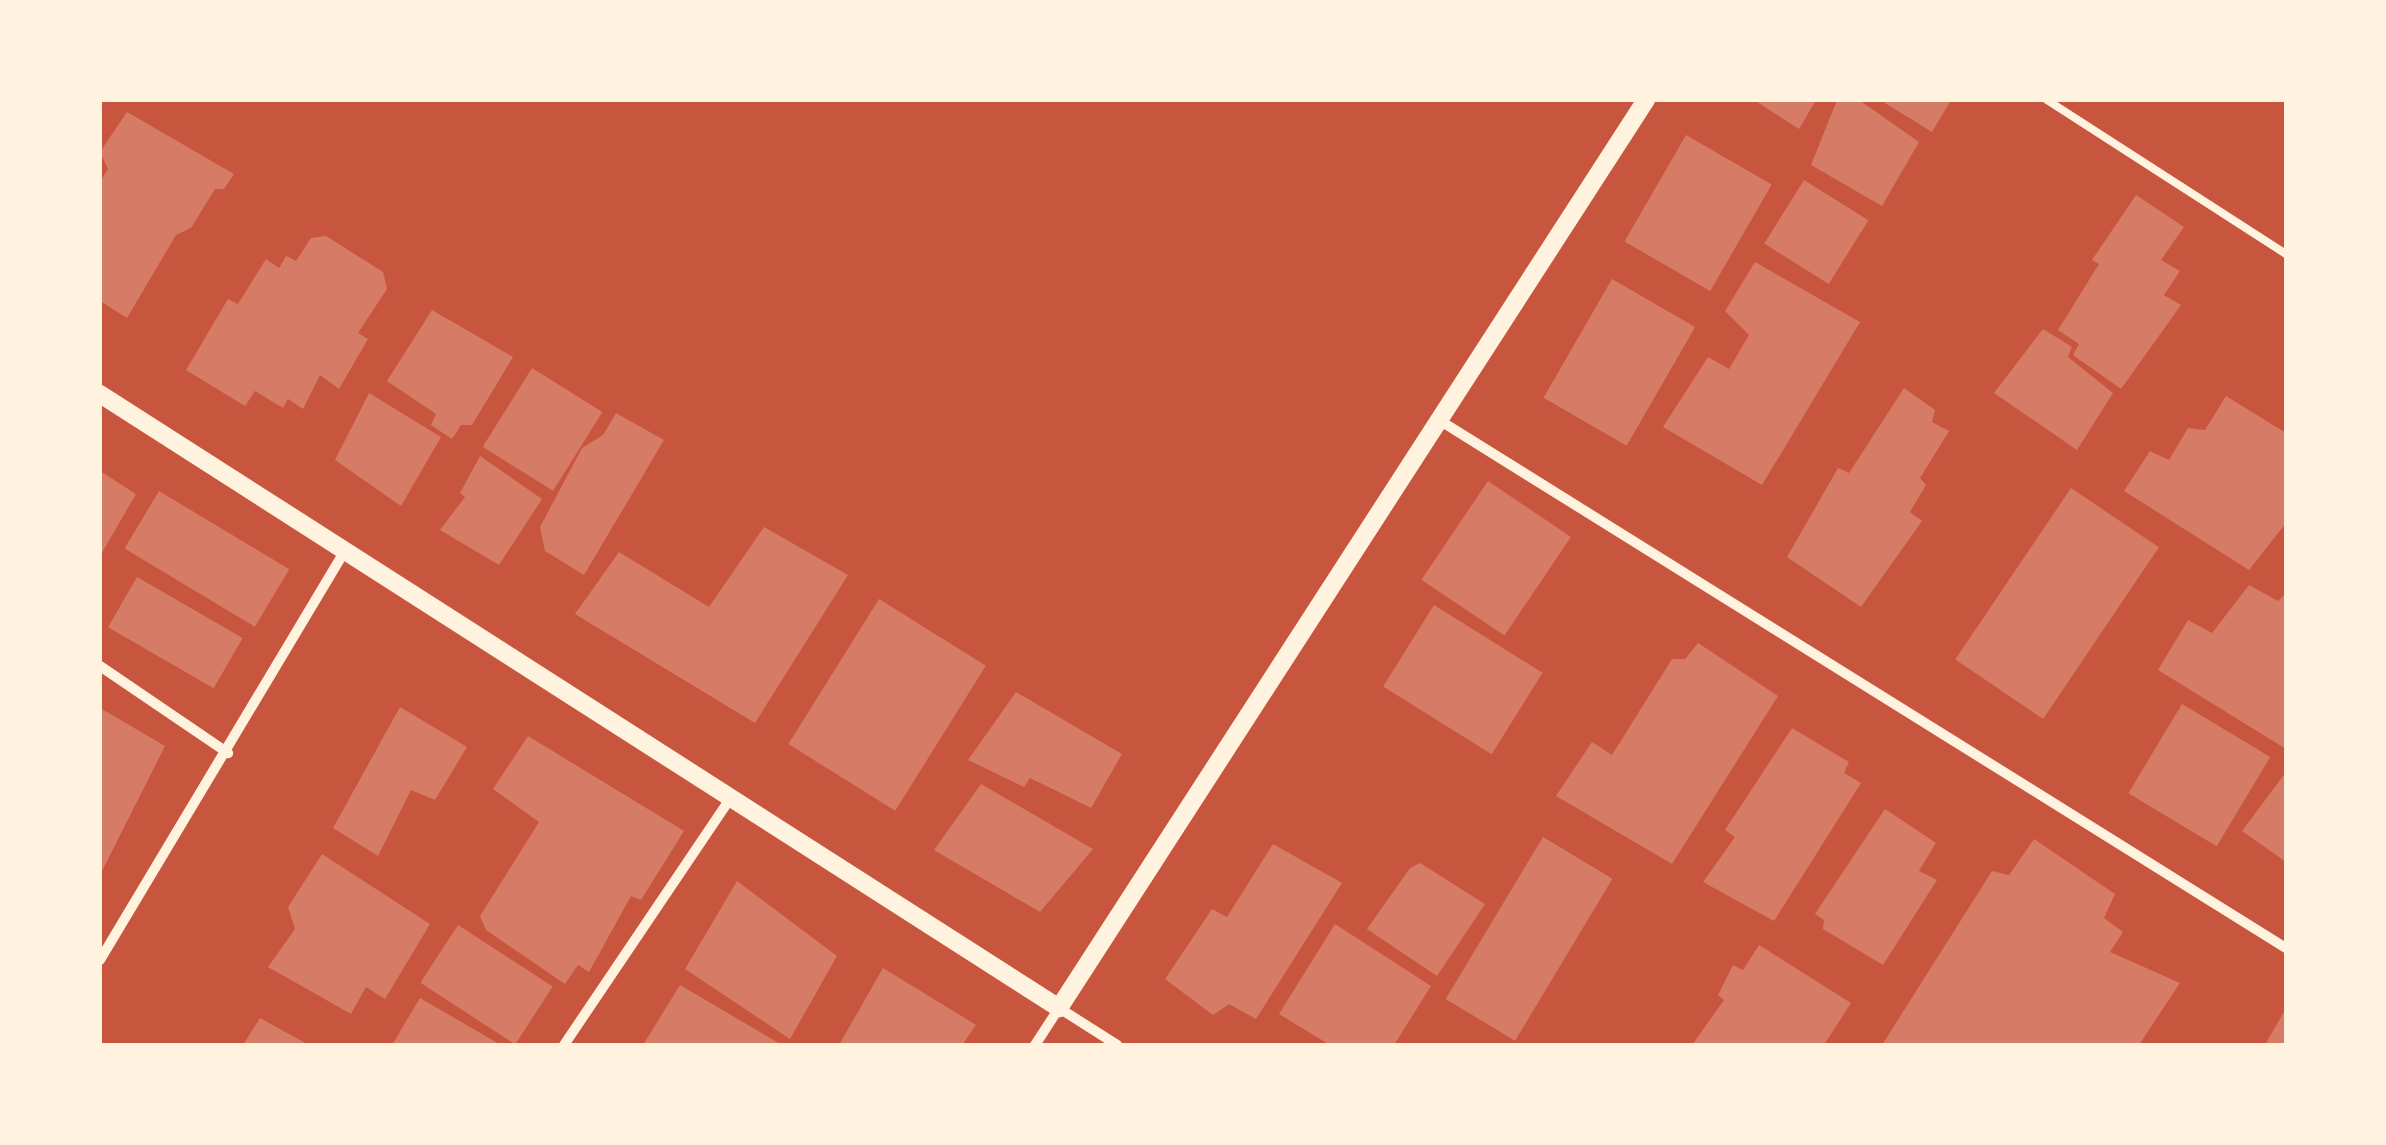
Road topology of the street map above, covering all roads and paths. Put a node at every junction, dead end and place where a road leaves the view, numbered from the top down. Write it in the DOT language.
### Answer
graph roads {
  1 [pos="1646,100"];
  2 [pos="2047,100"];
  3 [pos="2286,254"];
  4 [pos="100,394"];
  5 [pos="1440,420"];
  6 [pos="344,552"];
  7 [pos="100,666"];
  8 [pos="228,753"];
  9 [pos="730,799"];
  10 [pos="2286,948"];
  11 [pos="100,960"];
  12 [pos="1058,1008"];
  13 [pos="564,1045"];
  14 [pos="1035,1045"];
  15 [pos="1117,1045"];
  1 -- 5 [label="street"];
  2 -- 3 [label="lane"];
  4 -- 6 [label="street"];
  5 -- 10 [label="street"];
  5 -- 12 [label="street"];
  6 -- 8 [label="street"];
  6 -- 9 [label="street"];
  7 -- 8 [label="street"];
  8 -- 11 [label="street"];
  9 -- 12 [label="street"];
  9 -- 13 [label="street"];
  12 -- 14 [label="street"];
  12 -- 15 [label="street"];
}
